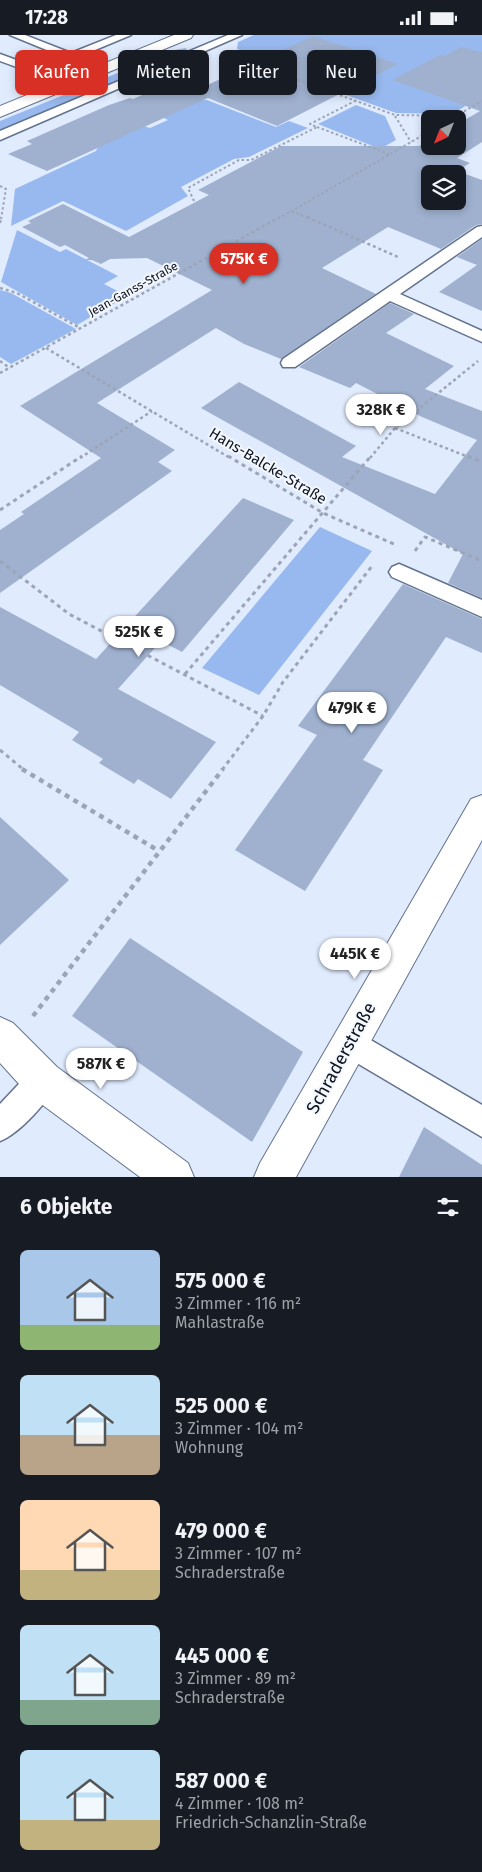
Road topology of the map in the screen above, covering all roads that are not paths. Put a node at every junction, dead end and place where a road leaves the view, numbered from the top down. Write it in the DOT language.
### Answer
graph roads {
  1 [pos="16,35"];
  2 [pos="126,35"];
  3 [pos="236,35"];
  4 [pos="180,36"];
  5 [pos="212,49"];
  6 [pos="0,57"];
  7 [pos="15,63"];
  8 [pos="108,67"];
  9 [pos="41,95"];
  10 [pos="0,112"];
  11 [pos="0,137"];
  12 [pos="482,230"];
  13 [pos="388,294"];
  14 [pos="482,337"];
  15 [pos="289,363"];
  16 [pos="399,572"];
  17 [pos="482,609"];
  18 [pos="482,809"];
  19 [pos="5,1041"];
  20 [pos="350,1043"];
  21 [pos="43,1081"];
  22 [pos="482,1122"];
  23 [pos="0,1126"];
  24 [pos="174,1177"];
  25 [pos="274,1177"];
  1 -- 2 [label="lane"];
  3 -- 5 [label="lane"];
  4 -- 5 [label="lane"];
  4 -- 8 [label="street"];
  5 -- 11 [label="lane"];
  6 -- 7 [label="lane"];
  9 -- 10 [label="street"];
  12 -- 13 [label="lane"];
  13 -- 14 [label="lane"];
  13 -- 15 [label="lane"];
  16 -- 17 [label="lane"];
  18 -- 20 [label="street, Schraderstraße"];
  19 -- 21 [label="street"];
  20 -- 22 [label="lane"];
  20 -- 25 [label="street, Schraderstraße"];
  21 -- 23 [label="lane"];
  21 -- 24 [label="street"];
}
